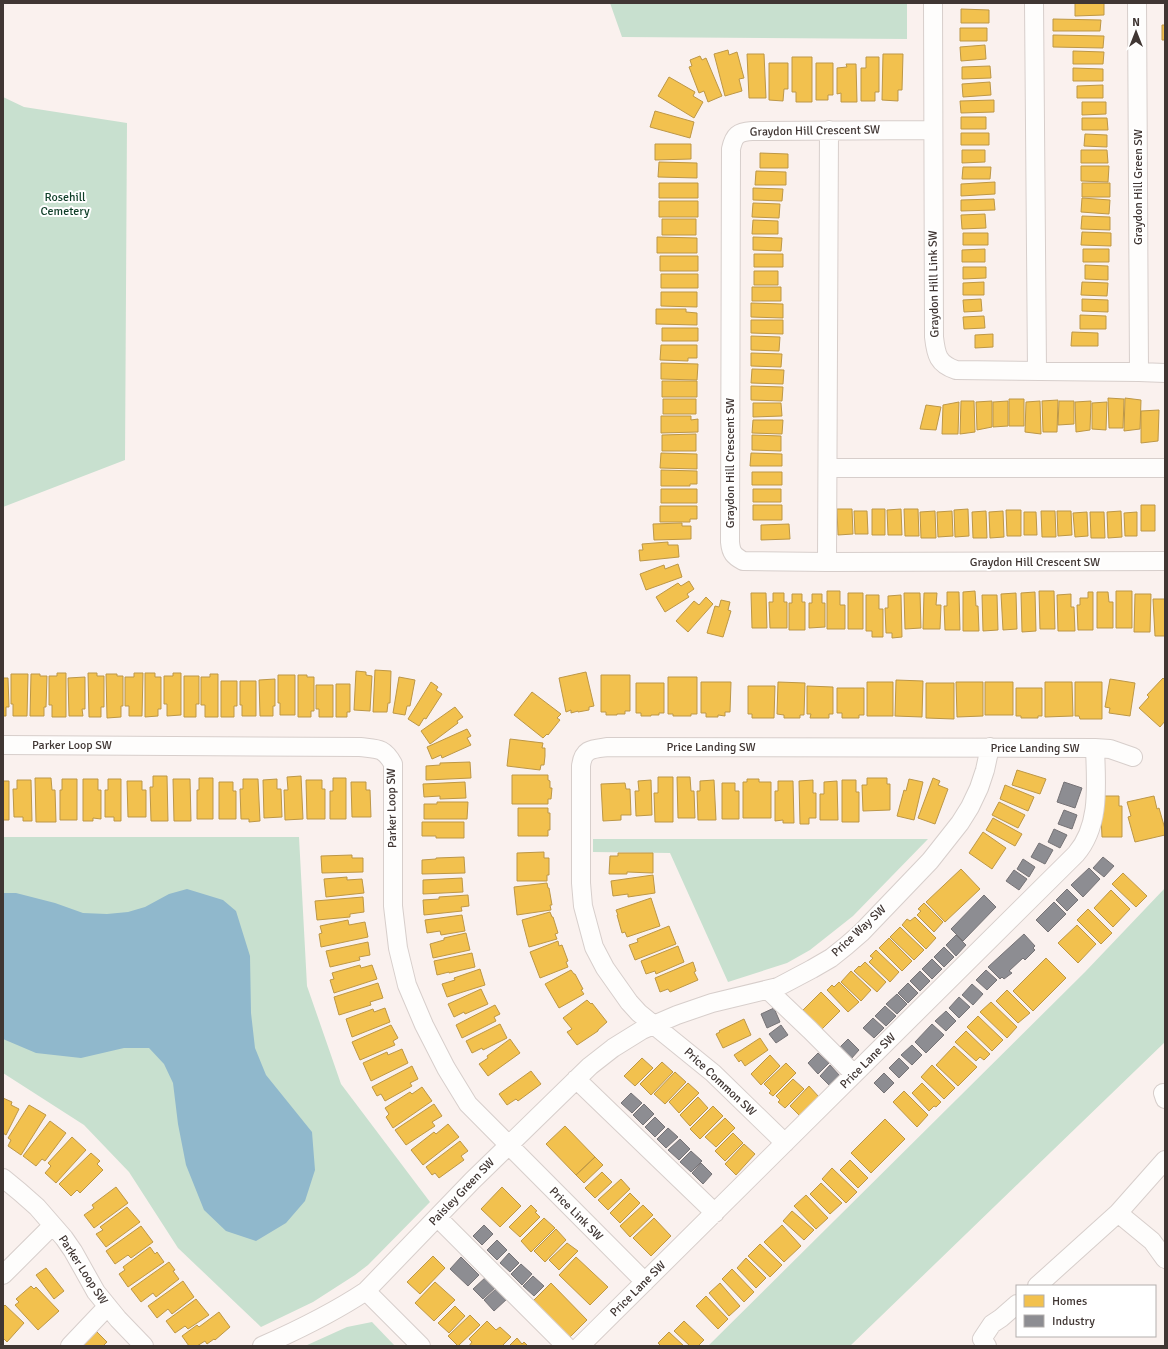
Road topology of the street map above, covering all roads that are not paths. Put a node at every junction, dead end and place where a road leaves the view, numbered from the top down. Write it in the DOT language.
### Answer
graph roads {
  1 [pos="933,3"];
  2 [pos="1034,3"];
  3 [pos="1137,3"];
  4 [pos="829,130"];
  5 [pos="933,130"];
  6 [pos="1037,371"];
  7 [pos="1139,372"];
  8 [pos="1165,374"];
  9 [pos="828,468"];
  10 [pos="1165,468"];
  11 [pos="1165,561"];
  12 [pos="827,562"];
  13 [pos="3,745"];
  14 [pos="990,748"];
  15 [pos="1096,748"];
  16 [pos="1133,757"];
  17 [pos="768,990"];
  18 [pos="653,1025"];
  19 [pos="854,1074"];
  20 [pos="576,1079"];
  21 [pos="785,1143"];
  22 [pos="508,1145"];
  23 [pos="1165,1160"];
  24 [pos="3,1178"];
  25 [pos="715,1213"];
  26 [pos="1118,1213"];
  27 [pos="437,1217"];
  28 [pos="52,1226"];
  29 [pos="1165,1259"];
  30 [pos="3,1275"];
  31 [pos="645,1282"];
  32 [pos="1038,1285"];
  33 [pos="366,1291"];
  34 [pos="1016,1305"];
  35 [pos="107,1307"];
  36 [pos="70,1346"];
  37 [pos="144,1346"];
  38 [pos="262,1346"];
  39 [pos="421,1346"];
  40 [pos="566,1346"];
  41 [pos="580,1346"];
  42 [pos="987,1346"];
  1 -- 5 [label="street, Graydon Hill Link SW"];
  2 -- 6 [label="street"];
  3 -- 7 [label="street, Graydon Hill Green SW"];
  4 -- 5 [label="street, Graydon Hill Crescent SW"];
  4 -- 9 [label="street"];
  4 -- 12 [label="street, Graydon Hill Crescent SW"];
  5 -- 6 [label="street, Graydon Hill Link SW"];
  6 -- 7 [label="street, Graydon Hill Link SW"];
  7 -- 8 [label="street, Graydon Hill Link SW"];
  9 -- 10 [label="street"];
  9 -- 12 [label="street"];
  11 -- 12 [label="street, Graydon Hill Crescent SW"];
  13 -- 22 [label="street, Parker Loop SW"];
  14 -- 15 [label="street, Price Landing SW"];
  14 -- 17 [label="street, Price Way SW"];
  14 -- 18 [label="street, Price Landing SW"];
  15 -- 16 [label="street, Price Landing SW"];
  15 -- 19 [label="street, Price Lane SW"];
  17 -- 18 [label="street, Price Way SW"];
  17 -- 19 [label="street"];
  18 -- 20 [label="street, Paisley Green SW"];
  18 -- 21 [label="street, Price Common SW"];
  19 -- 21 [label="street, Price Lane SW"];
  20 -- 22 [label="street, Paisley Green SW"];
  20 -- 25 [label="street"];
  21 -- 25 [label="street, Price Lane SW"];
  22 -- 27 [label="street, Paisley Green SW"];
  22 -- 31 [label="street, Price Link SW"];
  23 -- 26 [label="street"];
  24 -- 28 [label="street, Parker Loop SW"];
  25 -- 31 [label="street, Price Lane SW"];
  26 -- 29 [label="street"];
  26 -- 32 [label="street"];
  27 -- 33 [label="street, Paisley Green SW"];
  27 -- 40 [label="street"];
  28 -- 30 [label="street"];
  28 -- 35 [label="street, Parker Loop SW"];
  31 -- 41 [label="street, Price Lane SW"];
  33 -- 38 [label="street, Paisley Green SW"];
  33 -- 39 [label="street"];
  34 -- 42 [label="street"];
  35 -- 36 [label="street"];
  35 -- 37 [label="street, Parker Loop SW"];
}
